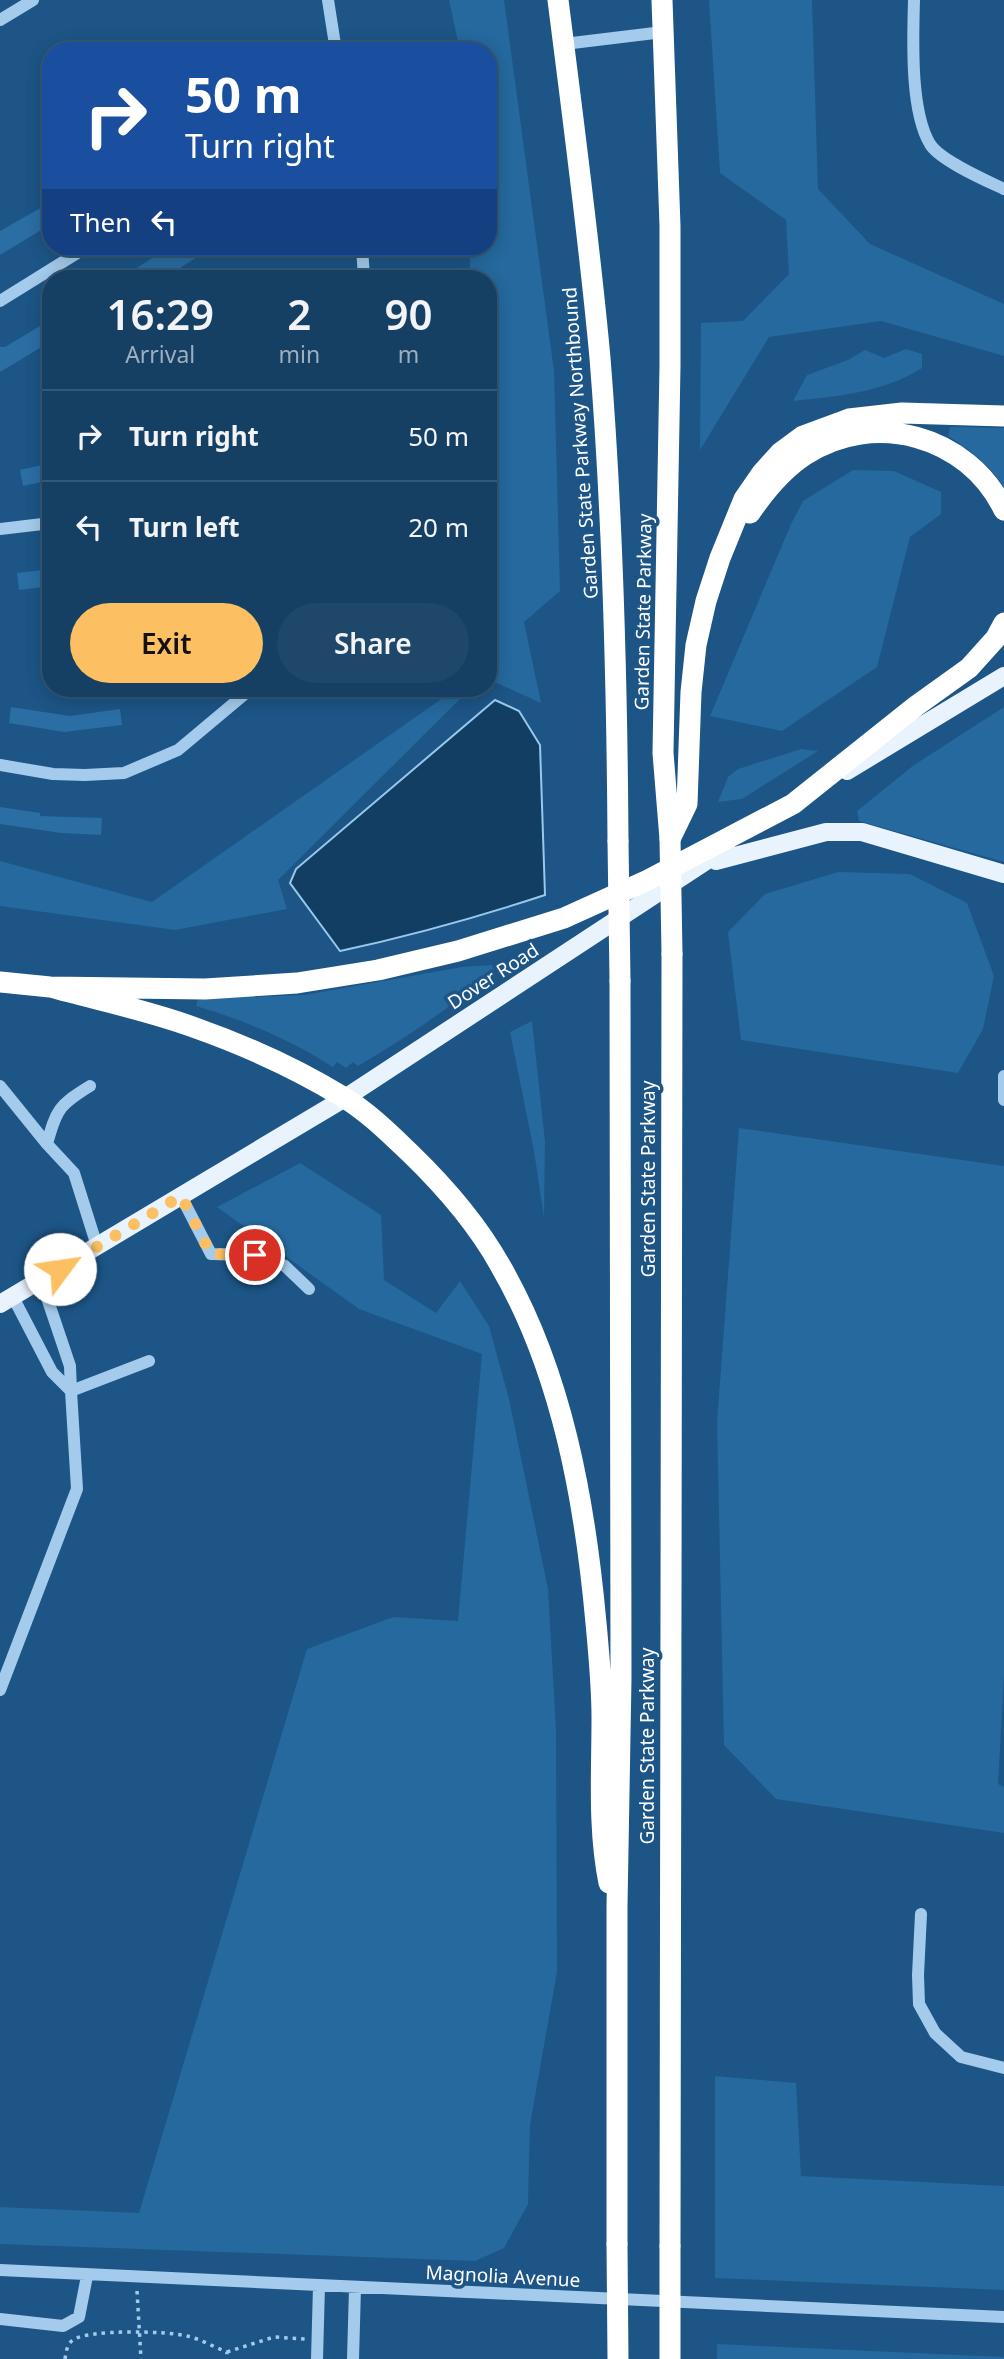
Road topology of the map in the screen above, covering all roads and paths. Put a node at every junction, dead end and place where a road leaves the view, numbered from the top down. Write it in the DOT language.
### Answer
graph roads {
  1 [pos="33,0"];
  2 [pos="328,0"];
  3 [pos="558,0"];
  4 [pos="662,0"];
  5 [pos="914,0"];
  6 [pos="0,20"];
  7 [pos="663,32"];
  8 [pos="335,42"];
  9 [pos="564,44"];
  10 [pos="1004,188"];
  11 [pos="72,256"];
  12 [pos="50,270"];
  13 [pos="42,275"];
  14 [pos="0,301"];
  15 [pos="1004,416"];
  16 [pos="1004,510"];
  17 [pos="42,524"];
  18 [pos="0,529"];
  19 [pos="728,543"];
  20 [pos="1004,623"];
  21 [pos="1004,676"];
  22 [pos="241,697"];
  23 [pos="0,765"];
  24 [pos="793,804"];
  25 [pos="670,839"];
  26 [pos="618,841"];
  27 [pos="702,864"];
  28 [pos="1004,874"];
  29 [pos="0,982"];
  30 [pos="50,987"];
  31 [pos="1004,1076"];
  32 [pos="0,1086"];
  33 [pos="90,1086"];
  34 [pos="345,1098"];
  35 [pos="1004,1100"];
  36 [pos="47,1144"];
  37 [pos="181,1196"];
  38 [pos="97,1246"];
  39 [pos="41,1280"];
  40 [pos="309,1289"];
  41 [pos="7,1301"];
  42 [pos="149,1361"];
  43 [pos="71,1391"];
  44 [pos="0,1690"];
  45 [pos="617,1907"];
  46 [pos="921,1914"];
  47 [pos="1004,2068"];
  48 [pos="0,2270"];
  49 [pos="87,2276"];
  50 [pos="137,2278"];
  51 [pos="319,2287"];
  52 [pos="355,2288"];
  53 [pos="1004,2318"];
  54 [pos="0,2319"];
  55 [pos="139,2333"];
  56 [pos="317,2339"];
  57 [pos="227,2352"];
  58 [pos="65,2359"];
  59 [pos="141,2359"];
  60 [pos="227,2359"];
  61 [pos="317,2359"];
  62 [pos="353,2359"];
  63 [pos="618,2359"];
  64 [pos="670,2359"];
  1 -- 6 [label="street"];
  2 -- 8 [label="street"];
  3 -- 9 [label="highway"];
  4 -- 7 [label="highway, Garden State Parkway"];
  5 -- 10 [label="street"];
  7 -- 9 [label="street"];
  7 -- 25 [label="highway, Garden State Parkway"];
  9 -- 26 [label="highway, Garden State Parkway Northbound"];
  11 -- 12 [label="street"];
  13 -- 14 [label="street"];
  15 -- 19 [label="highway"];
  16 -- 19 [label="highway"];
  17 -- 18 [label="street"];
  19 -- 25 [label="highway"];
  20 -- 24 [label="highway"];
  21 -- 24 [label="main road, Dover Road"];
  22 -- 23 [label="street"];
  24 -- 27 [label="main road, Dover Road"];
  24 -- 30 [label="highway"];
  25 -- 64 [label="highway, Garden State Parkway, bridge"];
  26 -- 45 [label="highway, Garden State Parkway, bridge"];
  27 -- 28 [label="main road"];
  27 -- 34 [label="main road, Dover Road"];
  29 -- 30 [label="highway"];
  30 -- 34 [label="highway"];
  31 -- 35 [label="street"];
  32 -- 36 [label="street"];
  33 -- 36 [label="street"];
  34 -- 37 [label="main road, Dover Road"];
  34 -- 45 [label="highway"];
  36 -- 38 [label="street"];
  37 -- 38 [label="main road, Dover Road"];
  37 -- 40 [label="street"];
  38 -- 39 [label="main road, Dover Road"];
  39 -- 41 [label="main road, Dover Road"];
  39 -- 43 [label="street"];
  41 -- 43 [label="street"];
  42 -- 43 [label="street"];
  43 -- 44 [label="street"];
  45 -- 63 [label="highway, Garden State Parkway, bridge"];
  46 -- 47 [label="street"];
  48 -- 49 [label="street, Magnolia Avenue"];
  49 -- 50 [label="street, Magnolia Avenue"];
  49 -- 54 [label="street"];
  50 -- 51 [label="street, Magnolia Avenue"];
  50 -- 55 [label="path"];
  51 -- 52 [label="street, Magnolia Avenue"];
  51 -- 56 [label="street"];
  52 -- 53 [label="street, Magnolia Avenue"];
  52 -- 62 [label="street"];
  55 -- 57 [label="path"];
  55 -- 58 [label="path"];
  55 -- 59 [label="path"];
  56 -- 57 [label="path"];
  56 -- 61 [label="street"];
  57 -- 60 [label="path"];
}
